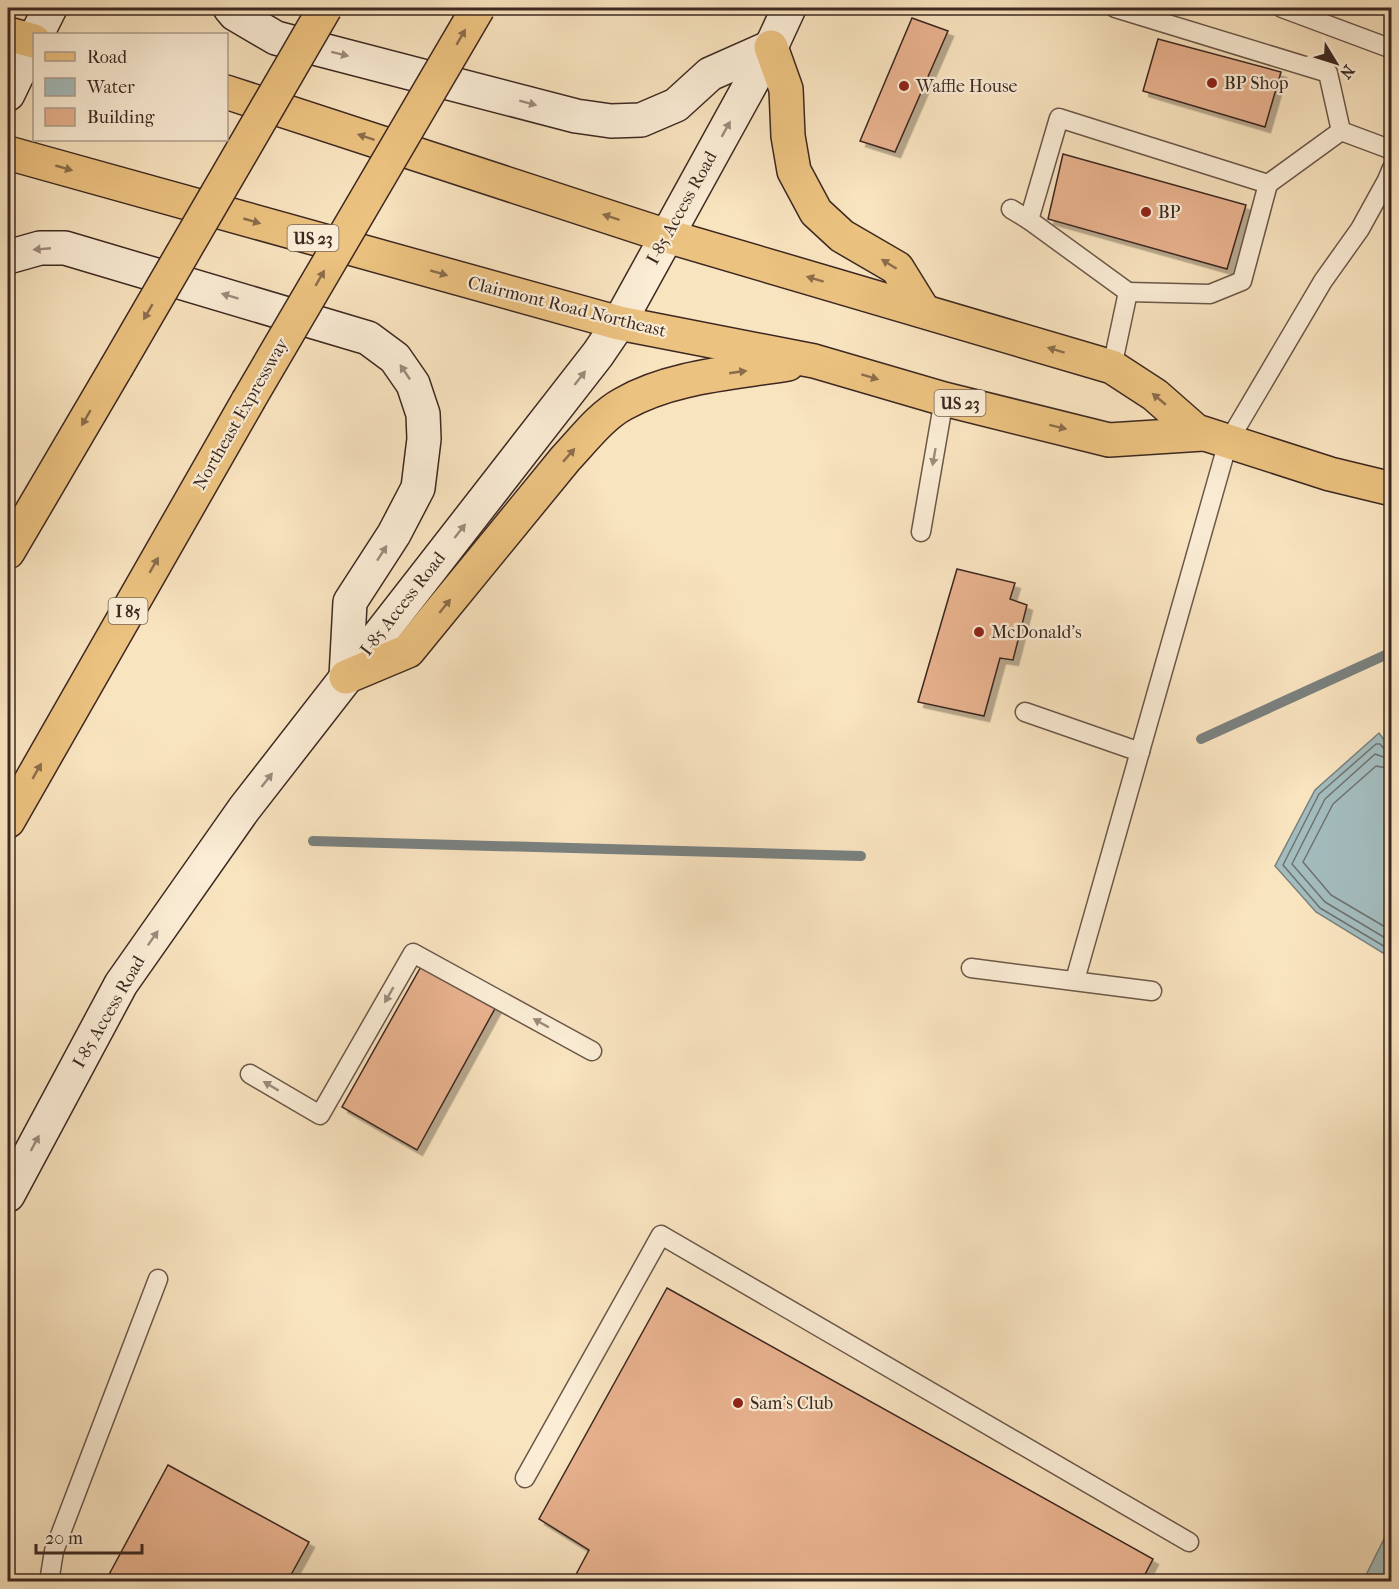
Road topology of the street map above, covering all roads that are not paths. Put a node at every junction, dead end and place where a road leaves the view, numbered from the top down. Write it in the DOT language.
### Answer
graph roads {
  1 [pos="50,8"];
  2 [pos="230,8"];
  3 [pos="325,8"];
  4 [pos="478,8"];
  5 [pos="789,8"];
  6 [pos="1115,8"];
  7 [pos="1282,8"];
  8 [pos="38,33"];
  9 [pos="8,34"];
  10 [pos="33,40"];
  11 [pos="33,42"];
  12 [pos="771,47"];
  13 [pos="1392,49"];
  14 [pos="228,93"];
  15 [pos="8,94"];
  16 [pos="1341,131"];
  17 [pos="1392,150"];
  18 [pos="8,153"];
  19 [pos="1392,168"];
  20 [pos="1268,184"];
  21 [pos="1011,209"];
  22 [pos="1029,220"];
  23 [pos="667,236"];
  24 [pos="8,257"];
  25 [pos="1128,292"];
  26 [pos="923,310"];
  27 [pos="619,324"];
  28 [pos="814,361"];
  29 [pos="1112,366"];
  30 [pos="944,399"];
  31 [pos="1216,438"];
  32 [pos="1392,489"];
  33 [pos="921,532"];
  34 [pos="8,552"];
  35 [pos="346,677"];
  36 [pos="1025,712"];
  37 [pos="1140,752"];
  38 [pos="8,821"];
  39 [pos="971,968"];
  40 [pos="1075,980"];
  41 [pos="1152,991"];
  42 [pos="592,1051"];
  43 [pos="250,1074"];
  44 [pos="8,1195"];
  45 [pos="158,1279"];
  46 [pos="525,1478"];
  47 [pos="1189,1542"];
  48 [pos="49,1581"];
  1 -- 8 [label="main road"];
  2 -- 12 [label="main road, one-way"];
  3 -- 34 [label="main road, one-way, bridge"];
  38 -- 4 [label="main road, Northeast Expressway / I 85, one-way, bridge"];
  5 -- 12 [label="main road, I-85 Access Road"];
  6 -- 16 [label="lane"];
  7 -- 13 [label="lane"];
  9 -- 10 [label="main road"];
  11 -- 15 [label="main road"];
  23 -- 12 [label="main road, I-85 Access Road, one-way"];
  26 -- 12 [label="main road, one-way"];
  23 -- 14 [label="main road, Clairmont Road Northeast / US 23, one-way"];
  16 -- 17 [label="lane"];
  16 -- 20 [label="lane"];
  18 -- 27 [label="main road, Clairmont Road Northeast / US 23, one-way"];
  19 -- 31 [label="lane"];
  20 -- 22 [label="lane"];
  20 -- 25 [label="lane"];
  21 -- 22 [label="lane"];
  22 -- 25 [label="lane"];
  26 -- 23 [label="main road, Clairmont Road Northeast / US 23, one-way"];
  23 -- 27 [label="main road, I-85 Access Road"];
  35 -- 24 [label="main road, one-way"];
  25 -- 29 [label="lane"];
  29 -- 26 [label="main road, Clairmont Road Northeast / US 23, one-way"];
  27 -- 28 [label="main road, Clairmont Road Northeast / US 23"];
  35 -- 27 [label="main road, I-85 Access Road, one-way"];
  28 -- 30 [label="main road, Clairmont Road Northeast / US 23, one-way"];
  35 -- 28 [label="main road, one-way"];
  31 -- 29 [label="main road, Clairmont Road Northeast / US 23, one-way"];
  30 -- 31 [label="main road, Clairmont Road Northeast / US 23, one-way"];
  30 -- 33 [label="lane, one-way"];
  31 -- 32 [label="main road, Clairmont Road Northeast / US 23"];
  31 -- 37 [label="lane"];
  44 -- 35 [label="main road, I-85 Access Road, one-way"];
  36 -- 37 [label="lane"];
  37 -- 40 [label="lane"];
  39 -- 40 [label="lane"];
  40 -- 41 [label="lane"];
  42 -- 43 [label="lane, one-way"];
  45 -- 48 [label="lane"];
  46 -- 47 [label="lane"];
}
